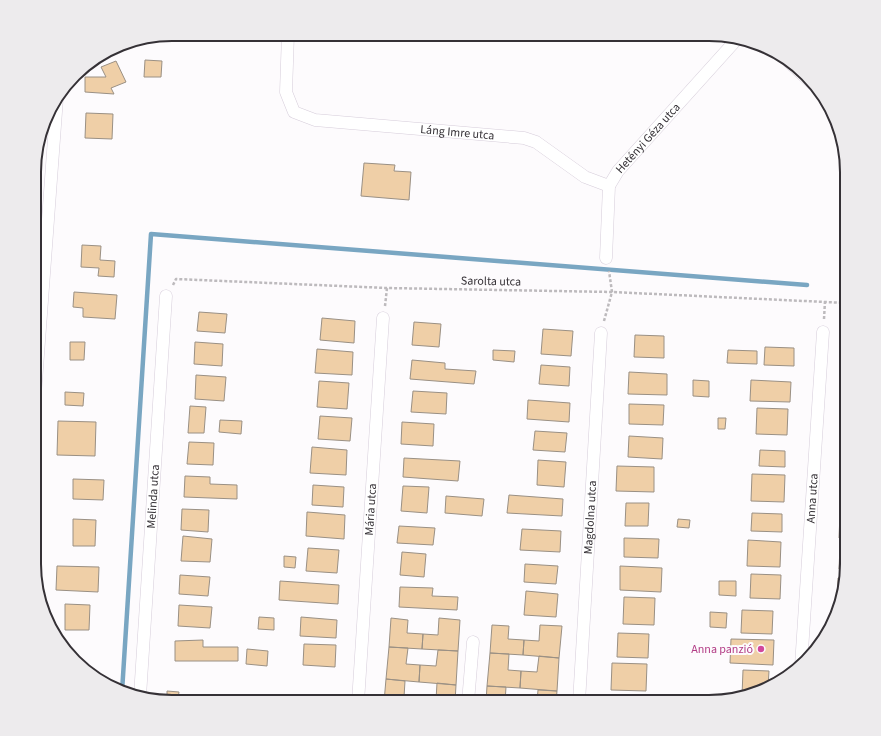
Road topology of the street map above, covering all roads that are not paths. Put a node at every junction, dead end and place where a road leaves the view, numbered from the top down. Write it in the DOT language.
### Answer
graph roads {
  1 [pos="288,41"];
  2 [pos="733,44"];
  3 [pos="56,112"];
  4 [pos="609,186"];
  5 [pos="606,258"];
  6 [pos="166,296"];
  7 [pos="41,314"];
  8 [pos="383,318"];
  9 [pos="823,332"];
  10 [pos="601,333"];
  11 [pos="473,642"];
  12 [pos="802,657"];
  13 [pos="140,691"];
  14 [pos="358,695"];
  15 [pos="469,695"];
  16 [pos="579,695"];
  1 -- 4 [label="street, Láng Imre utca"];
  2 -- 4 [label="street, Hetényi Géza utca"];
  3 -- 7 [label="street"];
  4 -- 5 [label="street, Hetényi Géza utca"];
  6 -- 13 [label="street, Melinda utca"];
  8 -- 14 [label="street, Mária utca"];
  9 -- 12 [label="street, Anna utca"];
  10 -- 16 [label="street, Magdolna utca"];
  11 -- 15 [label="street"];
}
